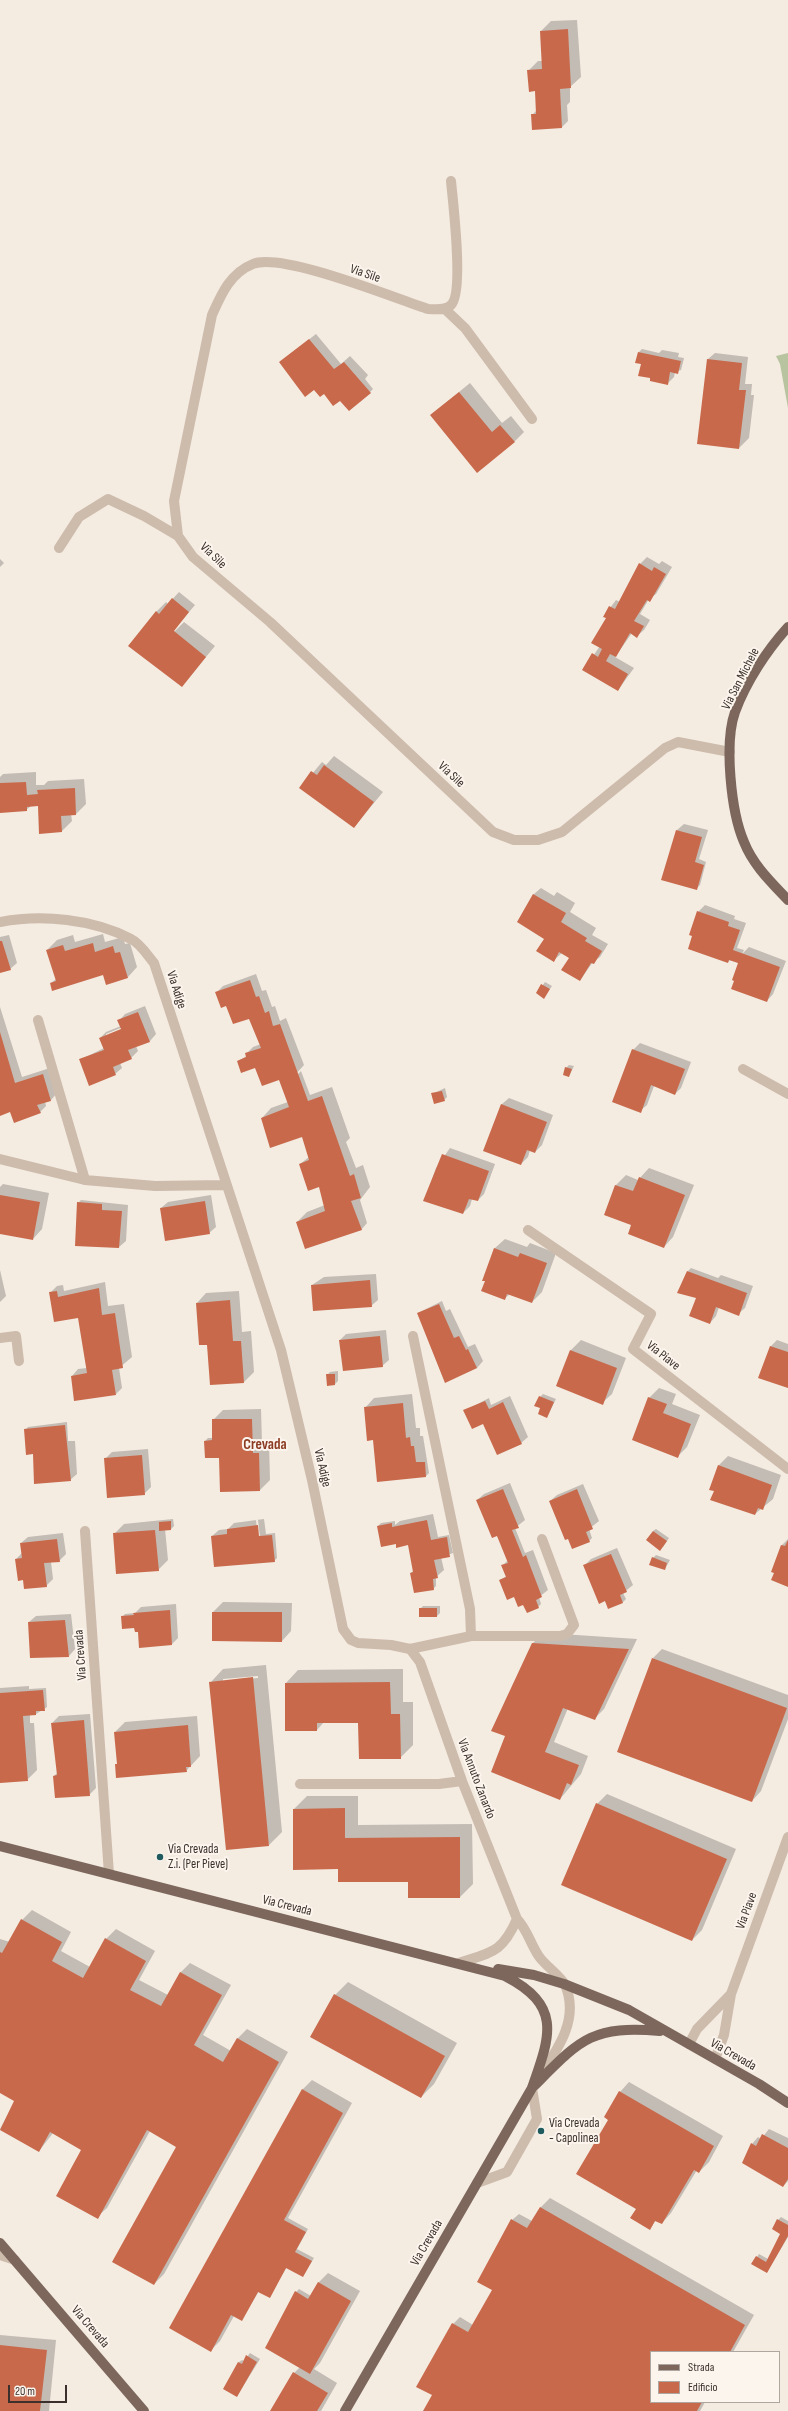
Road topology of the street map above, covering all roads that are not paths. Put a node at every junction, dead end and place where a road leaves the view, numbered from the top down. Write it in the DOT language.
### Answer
graph roads {
  1 [pos="451,181"];
  2 [pos="444,309"];
  3 [pos="532,419"];
  4 [pos="178,536"];
  5 [pos="59,548"];
  6 [pos="788,627"];
  7 [pos="730,752"];
  8 [pos="788,900"];
  9 [pos="0,922"];
  10 [pos="38,1020"];
  11 [pos="744,1069"];
  12 [pos="788,1094"];
  13 [pos="0,1159"];
  14 [pos="85,1180"];
  15 [pos="225,1185"];
  16 [pos="528,1230"];
  17 [pos="413,1336"];
  18 [pos="0,1338"];
  19 [pos="19,1360"];
  20 [pos="788,1469"];
  21 [pos="85,1531"];
  22 [pos="542,1539"];
  23 [pos="471,1636"];
  24 [pos="410,1649"];
  25 [pos="462,1781"];
  26 [pos="300,1784"];
  27 [pos="788,1837"];
  28 [pos="0,1846"];
  29 [pos="109,1874"];
  30 [pos="516,1919"];
  31 [pos="459,1963"];
  32 [pos="564,1984"];
  33 [pos="731,1994"];
  34 [pos="664,2031"];
  35 [pos="689,2044"];
  36 [pos="715,2059"];
  37 [pos="532,2088"];
  38 [pos="788,2103"];
  39 [pos="477,2183"];
  40 [pos="0,2243"];
  41 [pos="0,2255"];
  42 [pos="15,2260"];
  43 [pos="144,2411"];
  44 [pos="345,2411"];
  1 -- 2 [label="street"];
  2 -- 3 [label="street"];
  2 -- 4 [label="street, Via Sile"];
  4 -- 5 [label="street"];
  4 -- 7 [label="street, Via Sile"];
  6 -- 7 [label="main road, Via San Michele"];
  7 -- 8 [label="main road, Via San Michele"];
  9 -- 15 [label="street, Via Adige"];
  10 -- 14 [label="street"];
  11 -- 12 [label="street"];
  13 -- 14 [label="street"];
  14 -- 15 [label="street"];
  15 -- 24 [label="street, Via Adige"];
  16 -- 20 [label="street, Via Piave"];
  17 -- 23 [label="street"];
  18 -- 19 [label="street"];
  21 -- 29 [label="street, Via Crevada"];
  22 -- 23 [label="street, Via Adige"];
  23 -- 24 [label="street, Via Adige"];
  24 -- 25 [label="street, Via Annuto Zanardo"];
  25 -- 26 [label="street"];
  25 -- 30 [label="street, Via Annuto Zanardo"];
  27 -- 33 [label="street, Via Piave"];
  28 -- 29 [label="main road, Via Crevada"];
  29 -- 31 [label="main road, Via Crevada"];
  30 -- 31 [label="street"];
  30 -- 32 [label="street, Via Annuto Zanardo"];
  31 -- 32 [label="main road, Via Crevada"];
  31 -- 37 [label="main road, Via Crevada"];
  32 -- 34 [label="main road, Via Crevada"];
  32 -- 37 [label="street, Via Crevada"];
  33 -- 35 [label="street, Via Piave"];
  33 -- 36 [label="street, Via Piave"];
  34 -- 35 [label="main road, Via Crevada"];
  34 -- 37 [label="main road, Via Crevada"];
  35 -- 36 [label="main road, Via Crevada"];
  36 -- 38 [label="main road, Via Crevada"];
  37 -- 39 [label="main road, Via Crevada"];
  37 -- 39 [label="street"];
  39 -- 44 [label="main road, Via Crevada"];
  40 -- 42 [label="main road, Via Crevada"];
  41 -- 42 [label="street"];
  42 -- 43 [label="main road, Via Crevada"];
}
